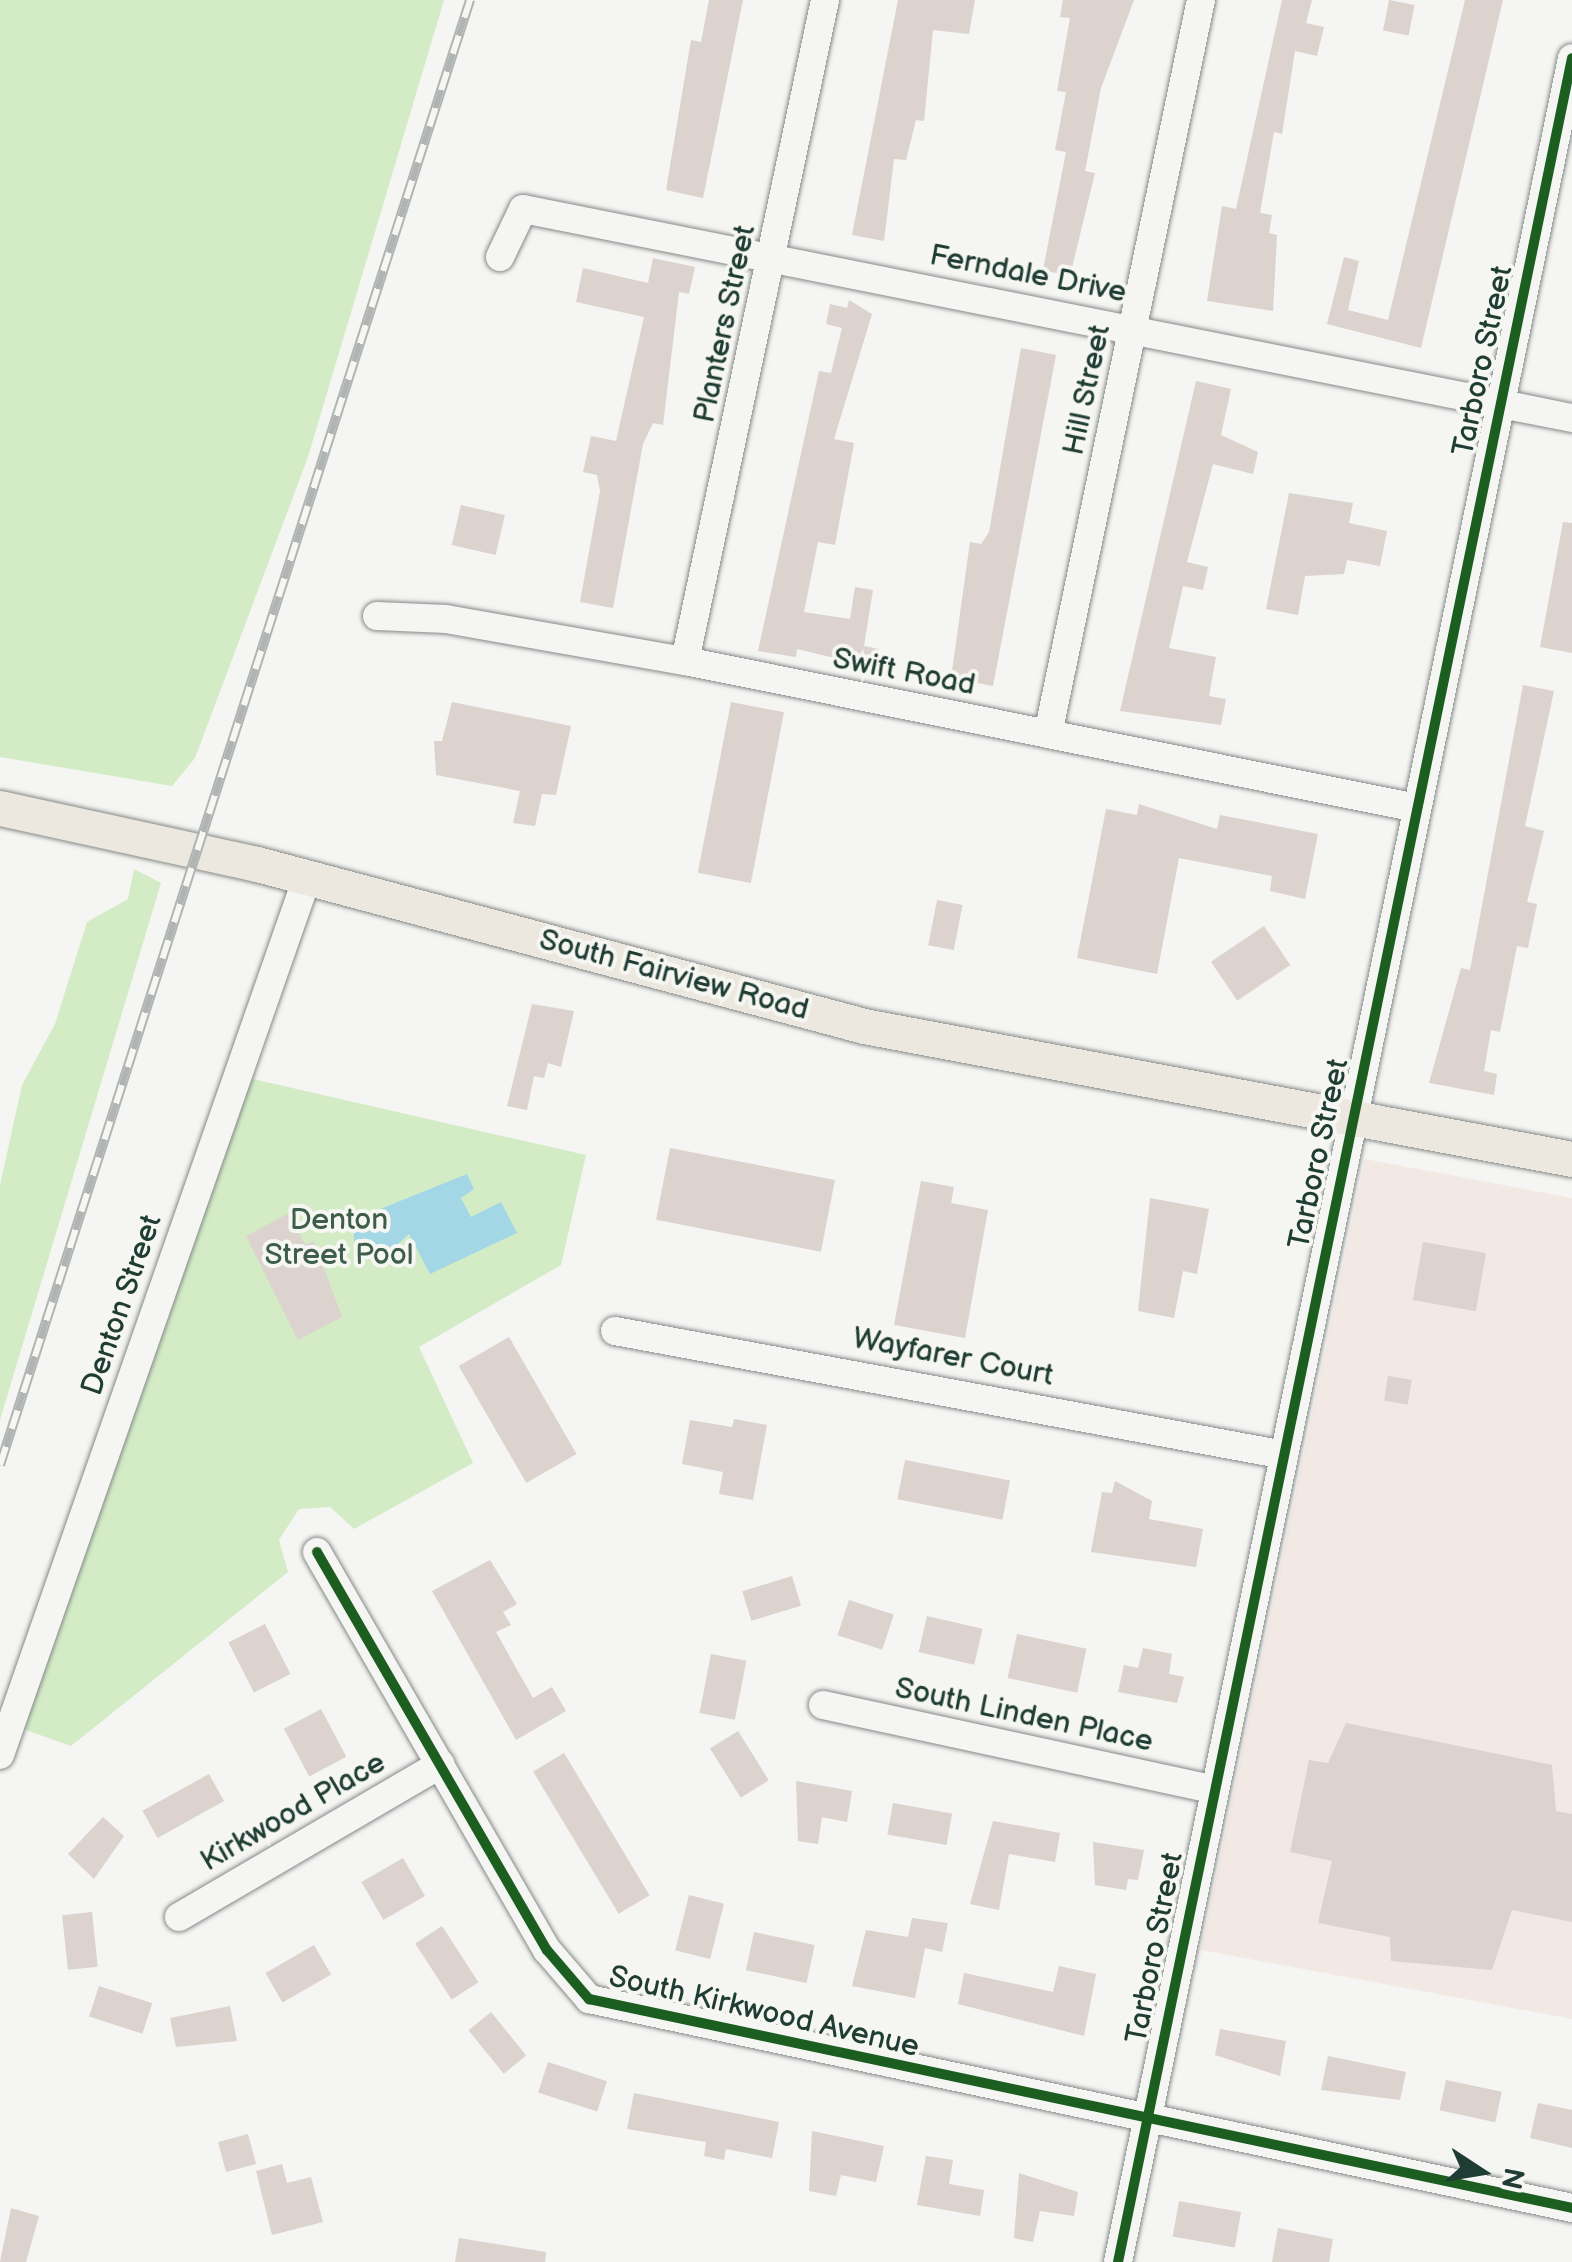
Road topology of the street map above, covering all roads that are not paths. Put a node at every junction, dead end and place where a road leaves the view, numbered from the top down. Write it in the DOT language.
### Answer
graph roads {
  1 [pos="825,0"];
  2 [pos="1201,0"];
  3 [pos="1572,58"];
  4 [pos="500,256"];
  5 [pos="774,257"];
  6 [pos="1133,328"];
  7 [pos="1500,403"];
  8 [pos="1572,418"];
  9 [pos="377,616"];
  10 [pos="685,662"];
  11 [pos="1048,734"];
  12 [pos="0,808"];
  13 [pos="1417,808"];
  14 [pos="308,878"];
  15 [pos="1354,1116"];
  16 [pos="1572,1159"];
  17 [pos="615,1330"];
  18 [pos="1280,1454"];
  19 [pos="317,1552"];
  20 [pos="823,1705"];
  21 [pos="0,1755"];
  22 [pos="441,1764"];
  23 [pos="1211,1788"];
  24 [pos="179,1917"];
  25 [pos="1147,2120"];
  26 [pos="1572,2208"];
  27 [pos="1118,2262"];
  1 -- 5 [label="street, Planters Street"];
  2 -- 6 [label="street, Hill Street"];
  3 -- 7 [label="street, Tarboro Street"];
  4 -- 5 [label="street, Ferndale Drive"];
  5 -- 6 [label="street, Ferndale Drive"];
  5 -- 10 [label="street, Planters Street"];
  6 -- 7 [label="street, Ferndale Drive"];
  6 -- 11 [label="street, Hill Street"];
  7 -- 8 [label="street, Ferndale Drive"];
  7 -- 13 [label="street, Tarboro Street"];
  9 -- 10 [label="street, Swift Road"];
  10 -- 11 [label="street, Swift Road"];
  11 -- 13 [label="street, Swift Road"];
  12 -- 14 [label="main road, South Fairview Road"];
  13 -- 15 [label="street, Tarboro Street"];
  14 -- 15 [label="main road, South Fairview Road"];
  14 -- 21 [label="street, Denton Street"];
  15 -- 16 [label="main road, South Fairview Road"];
  15 -- 18 [label="street, Tarboro Street"];
  17 -- 18 [label="street, Wayfarer Court"];
  18 -- 23 [label="street, Tarboro Street"];
  19 -- 22 [label="street, South Kirkwood Avenue"];
  20 -- 23 [label="street, South Linden Place"];
  22 -- 24 [label="street, Kirkwood Place"];
  22 -- 25 [label="street, South Kirkwood Avenue"];
  23 -- 25 [label="street, Tarboro Street"];
  25 -- 26 [label="street, South Kirkwood Avenue"];
  25 -- 27 [label="street, Tarboro Street"];
}
